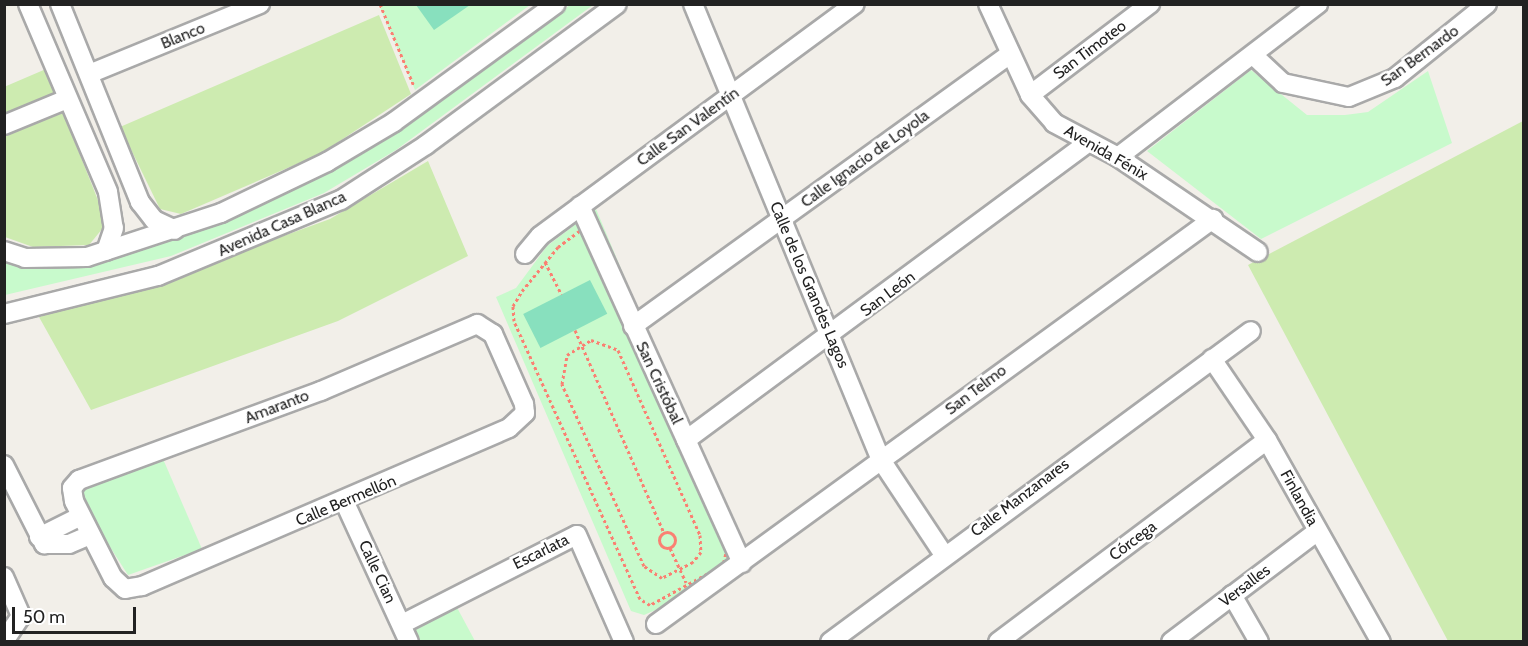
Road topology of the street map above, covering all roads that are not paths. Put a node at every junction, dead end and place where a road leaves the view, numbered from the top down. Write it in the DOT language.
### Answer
graph roads {
  1 [pos="28,4"];
  2 [pos="60,4"];
  3 [pos="260,4"];
  4 [pos="556,4"];
  5 [pos="617,4"];
  6 [pos="693,4"];
  7 [pos="855,4"];
  8 [pos="988,4"];
  9 [pos="1150,4"];
  10 [pos="1317,4"];
  11 [pos="1487,4"];
  12 [pos="1009,55"];
  13 [pos="1252,55"];
  14 [pos="89,74"];
  15 [pos="1030,95"];
  16 [pos="730,97"];
  17 [pos="67,99"];
  18 [pos="4,125"];
  19 [pos="109,125"];
  20 [pos="83,136"];
  21 [pos="1087,143"];
  22 [pos="1118,157"];
  23 [pos="133,182"];
  24 [pos="108,192"];
  25 [pos="580,206"];
  26 [pos="1213,219"];
  27 [pos="781,220"];
  28 [pos="175,230"];
  29 [pos="4,251"];
  30 [pos="106,251"];
  31 [pos="1258,252"];
  32 [pos="525,254"];
  33 [pos="4,314"];
  34 [pos="477,324"];
  35 [pos="633,326"];
  36 [pos="1251,331"];
  37 [pos="831,337"];
  38 [pos="1212,358"];
  39 [pos="686,440"];
  40 [pos="1267,440"];
  41 [pos="881,460"];
  42 [pos="4,465"];
  43 [pos="75,484"];
  44 [pos="9,488"];
  45 [pos="345,503"];
  46 [pos="81,516"];
  47 [pos="1318,531"];
  48 [pos="90,535"];
  49 [pos="39,537"];
  50 [pos="944,555"];
  51 [pos="741,563"];
  52 [pos="4,577"];
  53 [pos="1232,596"];
  54 [pos="402,624"];
  55 [pos="656,624"];
  56 [pos="4,641"];
  57 [pos="409,642"];
  58 [pos="624,642"];
  59 [pos="830,642"];
  60 [pos="998,642"];
  61 [pos="1171,642"];
  62 [pos="1259,642"];
  63 [pos="1381,642"];
  1 -- 17 [label="street"];
  2 -- 14 [label="street"];
  3 -- 14 [label="street, Blanco"];
  4 -- 28 [label="street"];
  5 -- 33 [label="street, Avenida Casa Blanca"];
  6 -- 16 [label="street, Calle de los Grandes Lagos"];
  7 -- 16 [label="street, Calle San Valentín"];
  8 -- 12 [label="street, Avenida Fénix"];
  9 -- 15 [label="street, San Timoteo"];
  10 -- 13 [label="street"];
  11 -- 13 [label="street, San Bernardo"];
  12 -- 15 [label="street, Avenida Fénix"];
  12 -- 27 [label="street, Calle Ignacio de Loyola"];
  13 -- 22 [label="street"];
  14 -- 19 [label="street"];
  15 -- 21 [label="street, Avenida Fénix"];
  16 -- 25 [label="street, Calle San Valentín"];
  16 -- 27 [label="street, Calle de los Grandes Lagos"];
  17 -- 18 [label="street"];
  17 -- 20 [label="street"];
  19 -- 20 [label="street"];
  19 -- 23 [label="street"];
  20 -- 24 [label="street"];
  21 -- 22 [label="street, Avenida Fénix"];
  21 -- 37 [label="street, San León"];
  22 -- 26 [label="street, Avenida Fénix"];
  23 -- 24 [label="street"];
  23 -- 28 [label="street"];
  24 -- 30 [label="street"];
  25 -- 32 [label="street, Calle San Valentín"];
  25 -- 35 [label="street, San Cristóbal"];
  26 -- 31 [label="street, Avenida Fénix"];
  26 -- 41 [label="street, San Telmo"];
  27 -- 35 [label="street, Calle Ignacio de Loyola"];
  27 -- 37 [label="street, Calle de los Grandes Lagos"];
  28 -- 30 [label="street"];
  29 -- 30 [label="street"];
  34 -- 43 [label="street, Amaranto"];
  34 -- 45 [label="street, Calle Bermellón"];
  35 -- 39 [label="street, San Cristóbal"];
  36 -- 38 [label="street, Calle Manzanares"];
  37 -- 39 [label="street, San León"];
  37 -- 41 [label="street, Calle de los Grandes Lagos"];
  38 -- 40 [label="street, Finlandia"];
  38 -- 50 [label="street, Calle Manzanares"];
  39 -- 51 [label="street, San Cristóbal"];
  40 -- 47 [label="street, Finlandia"];
  40 -- 60 [label="street, Córcega"];
  41 -- 50 [label="street, Calle de los Grandes Lagos"];
  41 -- 51 [label="street, San Telmo"];
  42 -- 44 [label="street"];
  43 -- 46 [label="street, Calle Bermellón"];
  44 -- 49 [label="street"];
  45 -- 48 [label="street, Calle Bermellón"];
  45 -- 54 [label="street, Calle Cian"];
  46 -- 48 [label="street, Calle Bermellón"];
  46 -- 49 [label="street"];
  47 -- 53 [label="street, Versalles"];
  47 -- 63 [label="street, Finlandia"];
  48 -- 49 [label="street"];
  50 -- 59 [label="street, Calle Manzanares"];
  51 -- 55 [label="street, San Telmo"];
  52 -- 56 [label="street"];
  53 -- 61 [label="street, Versalles"];
  53 -- 62 [label="street"];
  54 -- 57 [label="street, Calle Cian"];
  54 -- 58 [label="street, Escarlata"];
}
